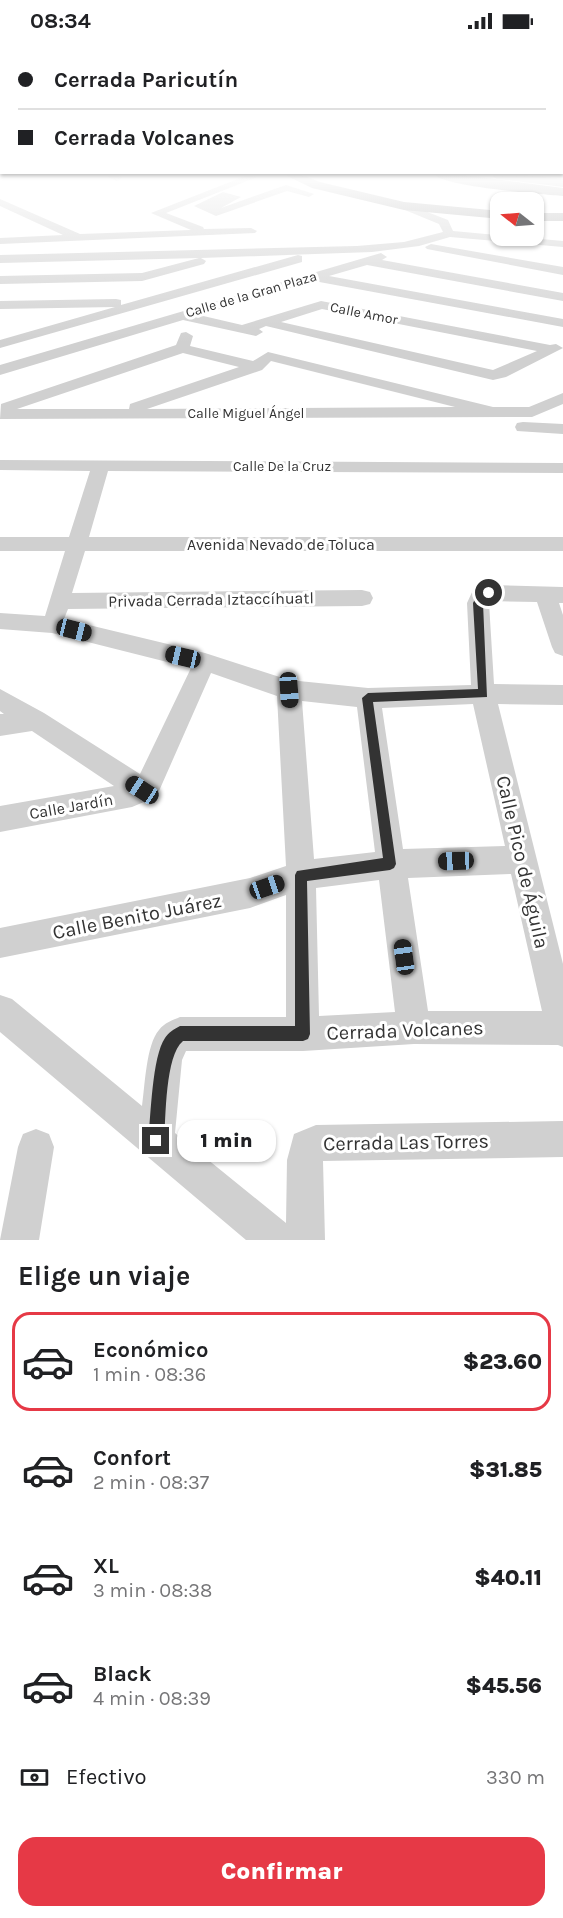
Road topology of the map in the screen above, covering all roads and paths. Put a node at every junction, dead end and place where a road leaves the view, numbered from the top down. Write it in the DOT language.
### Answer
graph roads {
  1 [pos="64,231"];
  2 [pos="196,231"];
  3 [pos="251,231"];
  4 [pos="448,231"];
  5 [pos="468,231"];
  6 [pos="472,231"];
  7 [pos="480,231"];
  8 [pos="449,234"];
  9 [pos="186,235"];
  10 [pos="80,238"];
  11 [pos="0,241"];
  12 [pos="563,244"];
  13 [pos="431,247"];
  14 [pos="326,251"];
  15 [pos="230,252"];
  16 [pos="0,259"];
  17 [pos="366,261"];
  18 [pos="560,267"];
  19 [pos="311,277"];
  20 [pos="0,280"];
  21 [pos="173,295"];
  22 [pos="223,296"];
  23 [pos="563,297"];
  24 [pos="147,302"];
  25 [pos="0,305"];
  26 [pos="178,315"];
  27 [pos="265,322"];
  28 [pos="75,323"];
  29 [pos="563,323"];
  30 [pos="136,328"];
  31 [pos="243,329"];
  32 [pos="290,329"];
  33 [pos="35,334"];
  34 [pos="0,335"];
  35 [pos="0,344"];
  36 [pos="558,348"];
  37 [pos="239,362"];
  38 [pos="256,366"];
  39 [pos="0,370"];
  40 [pos="563,398"];
  41 [pos="113,407"];
  42 [pos="0,411"];
  43 [pos="493,412"];
  44 [pos="532,412"];
  45 [pos="563,412"];
  46 [pos="523,427"];
  47 [pos="563,429"];
  48 [pos="0,465"];
  49 [pos="100,465"];
  50 [pos="563,468"];
  51 [pos="0,544"];
  52 [pos="76,544"];
  53 [pos="563,544"];
  54 [pos="554,594"];
  55 [pos="362,598"];
  56 [pos="59,601"];
  57 [pos="0,621"];
  58 [pos="52,625"];
  59 [pos="563,647"];
  60 [pos="205,662"];
  61 [pos="289,690"];
  62 [pos="483,694"];
  63 [pos="563,695"];
  64 [pos="368,698"];
  65 [pos="0,699"];
  66 [pos="35,720"];
  67 [pos="0,725"];
  68 [pos="142,790"];
  69 [pos="0,819"];
  70 [pos="523,859"];
  71 [pos="390,864"];
  72 [pos="301,875"];
  73 [pos="0,943"];
  74 [pos="0,1011"];
  75 [pos="414,1027"];
  76 [pos="563,1029"];
  77 [pos="303,1034"];
  78 [pos="563,1139"];
  79 [pos="156,1141"];
  80 [pos="36,1147"];
  81 [pos="19,1240"];
  82 [pos="276,1240"];
  83 [pos="305,1240"];
  1 -- 10 [label="street"];
  2 -- 9 [label="street"];
  3 -- 9 [label="street"];
  4 -- 8 [label="street"];
  5 -- 8 [label="street"];
  6 -- 13 [label="street, Calle de la Gran Plaza"];
  7 -- 12 [label="street"];
  8 -- 14 [label="street"];
  9 -- 10 [label="street"];
  10 -- 11 [label="street"];
  13 -- 17 [label="street, Calle de la Gran Plaza"];
  13 -- 18 [label="street"];
  14 -- 15 [label="street"];
  14 -- 21 [label="street, Calle de la Gran Plaza"];
  15 -- 16 [label="street"];
  15 -- 20 [label="street"];
  17 -- 19 [label="street, Calle de la Gran Plaza"];
  17 -- 23 [label="street"];
  19 -- 26 [label="street, Calle de la Gran Plaza"];
  19 -- 29 [label="street"];
  21 -- 22 [label="street"];
  21 -- 24 [label="street, Calle de la Gran Plaza"];
  24 -- 25 [label="street"];
  24 -- 28 [label="street, Calle de la Gran Plaza"];
  26 -- 30 [label="street, Calle de la Gran Plaza"];
  26 -- 31 [label="street, Calle Amor"];
  27 -- 31 [label="street, Calle Amor"];
  27 -- 32 [label="street"];
  27 -- 36 [label="street, Calle Amor"];
  28 -- 30 [label="street"];
  28 -- 33 [label="street, Calle de la Gran Plaza"];
  30 -- 39 [label="street, Calle de la Gran Plaza"];
  31 -- 32 [label="street"];
  32 -- 36 [label="street"];
  33 -- 34 [label="street"];
  33 -- 35 [label="street, Calle de la Gran Plaza"];
  37 -- 38 [label="street"];
  37 -- 41 [label="street"];
  37 -- 42 [label="street"];
  38 -- 41 [label="street"];
  38 -- 43 [label="street"];
  40 -- 44 [label="street"];
  41 -- 42 [label="street, Calle Miguel Ángel"];
  41 -- 43 [label="street, Calle Miguel Ángel"];
  43 -- 44 [label="street"];
  44 -- 45 [label="street"];
  46 -- 47 [label="street"];
  48 -- 49 [label="street, Calle De la Cruz"];
  49 -- 50 [label="street, Calle De la Cruz"];
  49 -- 52 [label="street"];
  51 -- 52 [label="street, Avenida Nevado de Toluca"];
  52 -- 53 [label="street, Avenida Nevado de Toluca"];
  52 -- 56 [label="street"];
  54 -- 59 [label="street"];
  54 -- 62 [label="street, Calle Pico de Águila"];
  55 -- 56 [label="street, Privada Cerrada Iztaccíhuatl"];
  56 -- 58 [label="street"];
  57 -- 58 [label="street"];
  58 -- 60 [label="street"];
  60 -- 61 [label="street"];
  60 -- 68 [label="street"];
  61 -- 64 [label="street"];
  61 -- 72 [label="street"];
  62 -- 63 [label="street"];
  62 -- 64 [label="street"];
  62 -- 70 [label="street, Calle Pico de Águila"];
  64 -- 71 [label="street"];
  65 -- 66 [label="street"];
  66 -- 67 [label="street"];
  66 -- 68 [label="street"];
  68 -- 69 [label="street, Calle Jardín"];
  70 -- 71 [label="street, Calle Benito Juárez"];
  70 -- 76 [label="street, Calle Pico de Águila"];
  71 -- 72 [label="street, Calle Benito Juárez"];
  71 -- 75 [label="street"];
  72 -- 73 [label="street, Calle Benito Juárez"];
  72 -- 77 [label="street"];
  74 -- 79 [label="street"];
  75 -- 76 [label="street, Cerrada Volcanes"];
  75 -- 77 [label="street, Cerrada Volcanes"];
  77 -- 79 [label="street, Cerrada Volcanes"];
  78 -- 83 [label="street, Cerrada Las Torres"];
  79 -- 82 [label="street"];
  80 -- 81 [label="street"];
}
